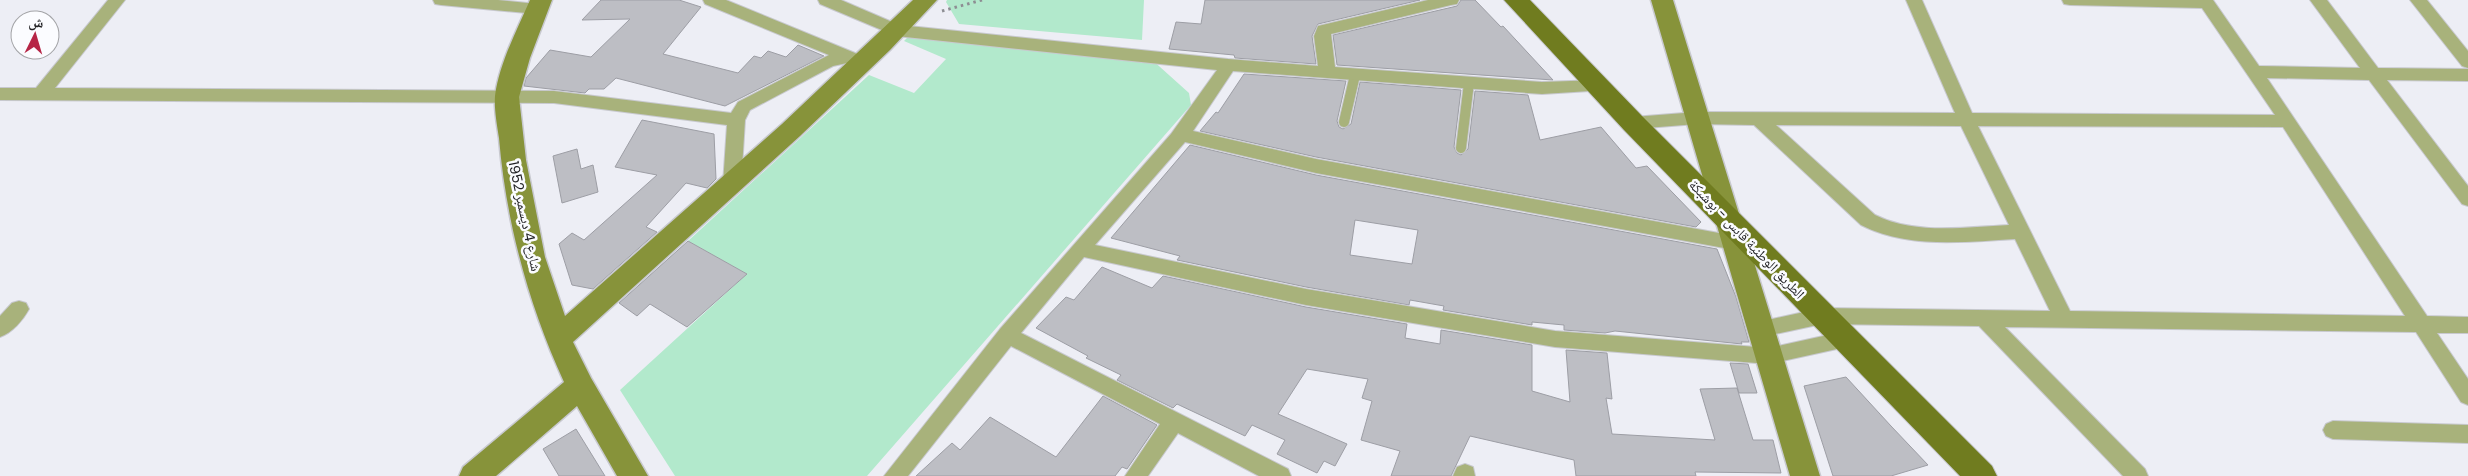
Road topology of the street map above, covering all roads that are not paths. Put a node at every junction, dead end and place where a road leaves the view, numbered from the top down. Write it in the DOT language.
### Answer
graph roads {
  1 [pos="117,0"];
  2 [pos="441,0"];
  3 [pos="712,0"];
  4 [pos="826,0"];
  5 [pos="926,0"];
  6 [pos="1451,0"];
  7 [pos="1516,0"];
  8 [pos="1662,0"];
  9 [pos="1914,0"];
  10 [pos="2070,0"];
  11 [pos="2318,0"];
  12 [pos="2418,0"];
  13 [pos="2206,2"];
  14 [pos="539,5"];
  15 [pos="896,30"];
  16 [pos="856,60"];
  17 [pos="1198,62"];
  18 [pos="2468,62"];
  19 [pos="1228,65"];
  20 [pos="1328,72"];
  21 [pos="2255,72"];
  22 [pos="1355,75"];
  23 [pos="2374,75"];
  24 [pos="2468,75"];
  25 [pos="1469,83"];
  26 [pos="1600,86"];
  27 [pos="1214,91"];
  28 [pos="0,94"];
  29 [pos="41,94"];
  30 [pos="507,97"];
  31 [pos="1697,118"];
  32 [pos="736,120"];
  33 [pos="1760,120"];
  34 [pos="1967,121"];
  35 [pos="2288,121"];
  36 [pos="1344,122"];
  37 [pos="1633,123"];
  38 [pos="1182,135"];
  39 [pos="1461,148"];
  40 [pos="732,184"];
  41 [pos="2468,199"];
  42 [pos="1726,214"];
  43 [pos="2021,232"];
  44 [pos="1735,243"];
  45 [pos="1080,250"];
  46 [pos="20,309"];
  47 [pos="1822,316"];
  48 [pos="1984,317"];
  49 [pos="2063,318"];
  50 [pos="2419,324"];
  51 [pos="2468,324"];
  52 [pos="1761,329"];
  53 [pos="0,330"];
  54 [pos="1007,335"];
  55 [pos="558,339"];
  56 [pos="1846,339"];
  57 [pos="1769,356"];
  58 [pos="580,386"];
  59 [pos="2468,396"];
  60 [pos="1174,422"];
  61 [pos="2333,430"];
  62 [pos="2468,434"];
  63 [pos="474,476"];
  64 [pos="633,476"];
  65 [pos="896,476"];
  66 [pos="1136,476"];
  67 [pos="1280,476"];
  68 [pos="1805,476"];
  69 [pos="1981,476"];
  70 [pos="2137,476"];
  1 -- 29 [label="street"];
  2 -- 14 [label="street"];
  3 -- 16 [label="street"];
  4 -- 15 [label="street"];
  5 -- 15 [label="street"];
  6 -- 20 [label="street"];
  7 -- 26 [label="main road, الطريق الوطنية قابس - بوشبكة"];
  8 -- 31 [label="street"];
  9 -- 34 [label="street"];
  10 -- 13 [label="street"];
  11 -- 23 [label="street"];
  12 -- 18 [label="street"];
  13 -- 21 [label="street"];
  14 -- 30 [label="street, شارع 4 ديسمبر 1952"];
  15 -- 16 [label="street"];
  15 -- 17 [label="street"];
  16 -- 32 [label="street"];
  16 -- 40 [label="street"];
  17 -- 19 [label="street"];
  17 -- 27 [label="street"];
  19 -- 20 [label="street"];
  19 -- 27 [label="street"];
  20 -- 22 [label="street"];
  21 -- 23 [label="street"];
  21 -- 35 [label="street"];
  22 -- 25 [label="street"];
  22 -- 36 [label="lane"];
  23 -- 24 [label="street"];
  23 -- 41 [label="street"];
  25 -- 26 [label="street"];
  25 -- 39 [label="lane"];
  26 -- 37 [label="main road, الطريق الوطنية قابس - بوشبكة"];
  27 -- 38 [label="street"];
  28 -- 29 [label="street"];
  29 -- 30 [label="street"];
  30 -- 32 [label="street"];
  30 -- 55 [label="street, شارع 4 ديسمبر 1952"];
  31 -- 33 [label="street"];
  31 -- 37 [label="street"];
  31 -- 42 [label="street"];
  32 -- 40 [label="street"];
  33 -- 34 [label="street"];
  33 -- 43 [label="street"];
  34 -- 35 [label="street"];
  34 -- 43 [label="street"];
  35 -- 50 [label="street"];
  37 -- 42 [label="main road, الطريق الوطنية قابس - بوشبكة"];
  38 -- 44 [label="street"];
  38 -- 45 [label="street"];
  40 -- 55 [label="street"];
  42 -- 44 [label="street"];
  42 -- 47 [label="main road, الطريق الوطنية قابس - بوشبكة"];
  43 -- 49 [label="street"];
  44 -- 52 [label="street"];
  45 -- 54 [label="street"];
  45 -- 57 [label="street"];
  46 -- 53 [label="street"];
  47 -- 48 [label="street"];
  47 -- 52 [label="street"];
  47 -- 56 [label="main road, الطريق الوطنية قابس - بوشبكة"];
  48 -- 49 [label="street"];
  48 -- 70 [label="street"];
  49 -- 50 [label="street"];
  50 -- 51 [label="street"];
  50 -- 59 [label="street"];
  52 -- 57 [label="street"];
  54 -- 60 [label="street"];
  54 -- 65 [label="street"];
  55 -- 58 [label="street, شارع 4 ديسمبر 1952"];
  56 -- 57 [label="street"];
  56 -- 69 [label="main road, الطريق الوطنية قابس - بوشبكة"];
  57 -- 68 [label="street"];
  58 -- 63 [label="street"];
  58 -- 64 [label="street, شارع 4 ديسمبر 1952"];
  60 -- 66 [label="street"];
  60 -- 67 [label="street"];
  61 -- 62 [label="street"];
}
